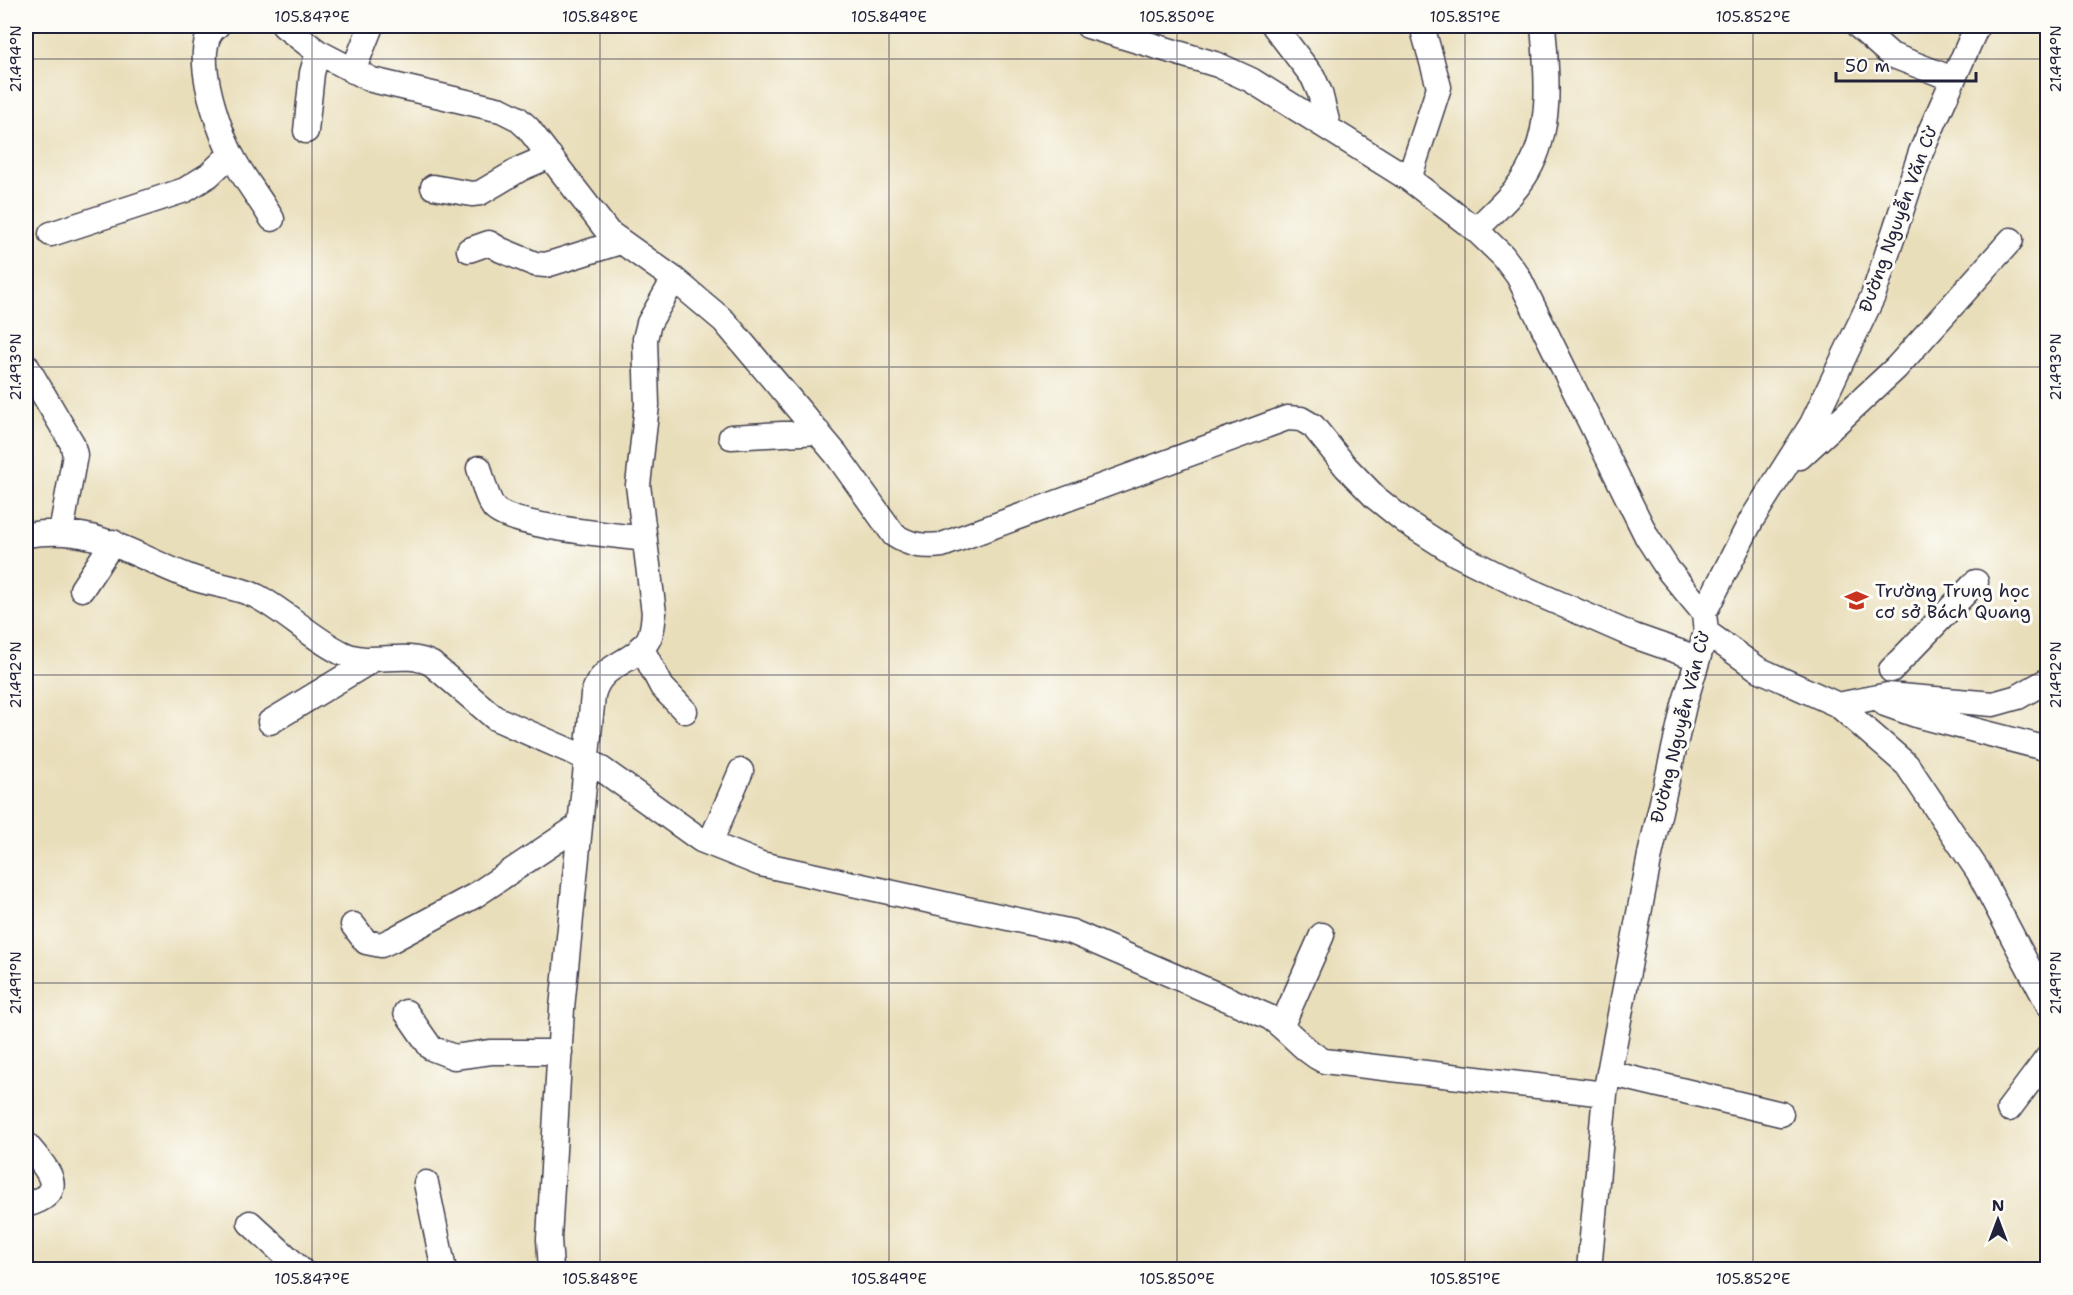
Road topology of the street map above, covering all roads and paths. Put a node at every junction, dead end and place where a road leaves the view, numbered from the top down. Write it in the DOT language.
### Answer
graph roads {
  1 [pos="217,26"];
  2 [pos="284,26"];
  3 [pos="371,26"];
  4 [pos="1088,26"];
  5 [pos="1274,26"];
  6 [pos="1422,26"];
  7 [pos="1543,26"];
  8 [pos="1858,26"];
  9 [pos="1977,26"];
  10 [pos="318,52"];
  11 [pos="353,71"];
  12 [pos="1953,79"];
  13 [pos="1329,129"];
  14 [pos="306,131"];
  15 [pos="231,154"];
  16 [pos="550,156"];
  17 [pos="1409,179"];
  18 [pos="433,187"];
  19 [pos="272,219"];
  20 [pos="1476,230"];
  21 [pos="51,234"];
  22 [pos="2011,240"];
  23 [pos="620,243"];
  24 [pos="469,250"];
  25 [pos="674,279"];
  26 [pos="26,365"];
  27 [pos="818,432"];
  28 [pos="731,437"];
  29 [pos="479,468"];
  30 [pos="1776,478"];
  31 [pos="61,532"];
  32 [pos="26,535"];
  33 [pos="645,539"];
  34 [pos="113,542"];
  35 [pos="1976,582"];
  36 [pos="82,589"];
  37 [pos="1705,623"];
  38 [pos="641,647"];
  39 [pos="1697,658"];
  40 [pos="374,659"];
  41 [pos="2048,680"];
  42 [pos="1880,686"];
  43 [pos="1838,705"];
  44 [pos="685,711"];
  45 [pos="270,722"];
  46 [pos="2048,749"];
  47 [pos="586,758"];
  48 [pos="741,771"];
  49 [pos="580,825"];
  50 [pos="710,843"];
  51 [pos="353,925"];
  52 [pos="1322,935"];
  53 [pos="2048,1004"];
  54 [pos="406,1012"];
  55 [pos="1282,1025"];
  56 [pos="560,1052"];
  57 [pos="2048,1057"];
  58 [pos="1607,1083"];
  59 [pos="2008,1109"];
  60 [pos="1781,1114"];
  61 [pos="26,1144"];
  62 [pos="426,1183"];
  63 [pos="26,1205"];
  64 [pos="250,1223"];
  65 [pos="301,1269"];
  66 [pos="444,1269"];
  67 [pos="551,1269"];
  68 [pos="1589,1269"];
  1 -- 15 [label="street"];
  2 -- 10 [label="street"];
  3 -- 11 [label="street"];
  4 -- 13 [label="street"];
  5 -- 13 [label="street"];
  6 -- 17 [label="street"];
  7 -- 20 [label="street"];
  8 -- 12 [label="street"];
  9 -- 12 [label="street, Đường Nguyễn Văn Cừ"];
  10 -- 11 [label="street"];
  10 -- 14 [label="street"];
  11 -- 16 [label="street"];
  12 -- 30 [label="street, Đường Nguyễn Văn Cừ"];
  13 -- 17 [label="street"];
  15 -- 19 [label="street"];
  15 -- 21 [label="street"];
  16 -- 18 [label="street"];
  16 -- 23 [label="street"];
  17 -- 20 [label="street"];
  20 -- 37 [label="street"];
  22 -- 30 [label="street"];
  23 -- 24 [label="street"];
  23 -- 25 [label="street"];
  25 -- 27 [label="street"];
  25 -- 33 [label="street"];
  26 -- 31 [label="street"];
  27 -- 28 [label="street"];
  27 -- 39 [label="street"];
  29 -- 33 [label="street"];
  30 -- 37 [label="street, Đường Nguyễn Văn Cừ"];
  31 -- 32 [label="street"];
  31 -- 34 [label="street"];
  33 -- 38 [label="street"];
  34 -- 36 [label="street"];
  34 -- 40 [label="street"];
  35 -- 42 [label="street"];
  37 -- 39 [label="street, Đường Nguyễn Văn Cừ"];
  37 -- 43 [label="street"];
  38 -- 44 [label="street"];
  38 -- 47 [label="street"];
  39 -- 58 [label="street, Đường Nguyễn Văn Cừ"];
  40 -- 45 [label="street"];
  40 -- 47 [label="street"];
  41 -- 42 [label="street"];
  42 -- 43 [label="street"];
  42 -- 46 [label="street"];
  43 -- 53 [label="street"];
  47 -- 49 [label="street"];
  47 -- 50 [label="street"];
  48 -- 50 [label="street"];
  49 -- 51 [label="street"];
  49 -- 56 [label="street"];
  50 -- 55 [label="street"];
  52 -- 55 [label="street"];
  54 -- 56 [label="street"];
  55 -- 58 [label="street"];
  56 -- 67 [label="street"];
  57 -- 59 [label="street"];
  58 -- 60 [label="street"];
  58 -- 68 [label="street, Đường Nguyễn Văn Cừ"];
  61 -- 63 [label="street"];
  62 -- 66 [label="street"];
  64 -- 65 [label="street"];
}
